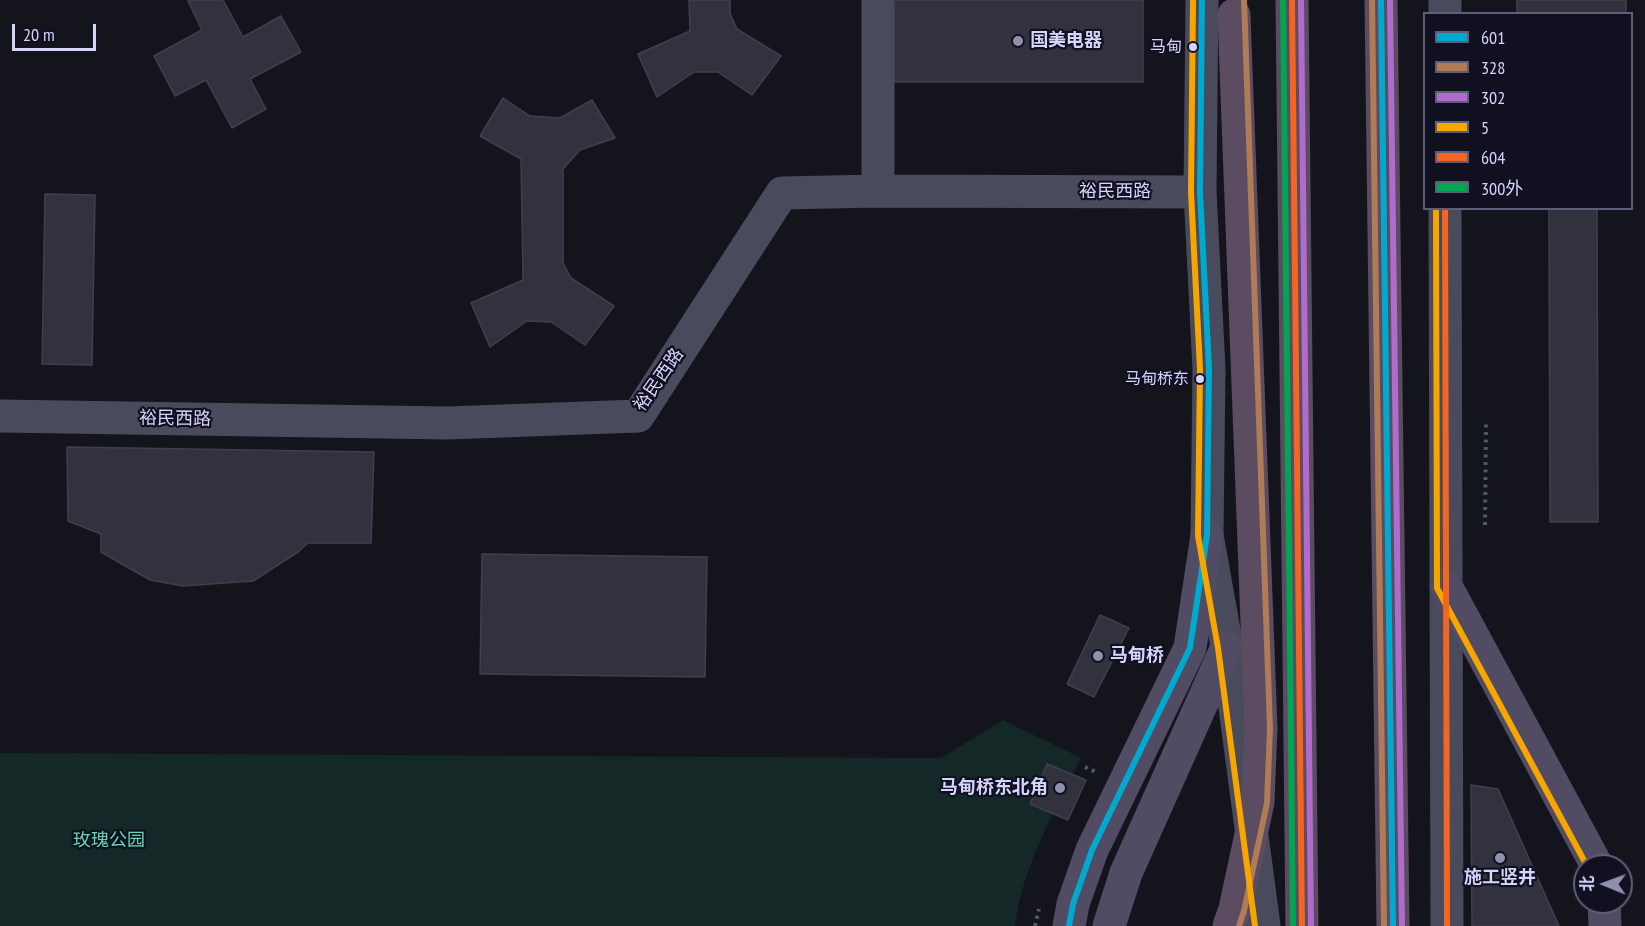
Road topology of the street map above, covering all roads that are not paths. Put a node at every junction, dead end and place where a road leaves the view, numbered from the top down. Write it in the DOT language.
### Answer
graph roads {
  1 [pos="878,0"];
  2 [pos="1202,0"];
  3 [pos="1292,0"];
  4 [pos="1381,0"];
  5 [pos="1235,7"];
  6 [pos="878,190"];
  7 [pos="1200,192"];
  8 [pos="1445,210"];
  9 [pos="0,416"];
  10 [pos="1207,535"];
  11 [pos="1446,586"];
  12 [pos="1227,647"];
  13 [pos="1591,854"];
  14 [pos="1069,926"];
  15 [pos="1109,926"];
  16 [pos="1229,926"];
  17 [pos="1264,926"];
  18 [pos="1302,926"];
  19 [pos="1393,926"];
  20 [pos="1447,926"];
  1 -- 6 [label="street"];
  2 -- 7 [label="street"];
  3 -- 18 [label="highway"];
  4 -- 19 [label="highway"];
  5 -- 16 [label="highway, bridge"];
  6 -- 7 [label="street, 裕民西路"];
  6 -- 9 [label="street, 裕民西路"];
  7 -- 10 [label="street"];
  8 -- 11 [label="street"];
  10 -- 12 [label="street"];
  10 -- 14 [label="main road"];
  11 -- 13 [label="main road"];
  11 -- 20 [label="street"];
  12 -- 15 [label="main road"];
  12 -- 17 [label="street"];
}
